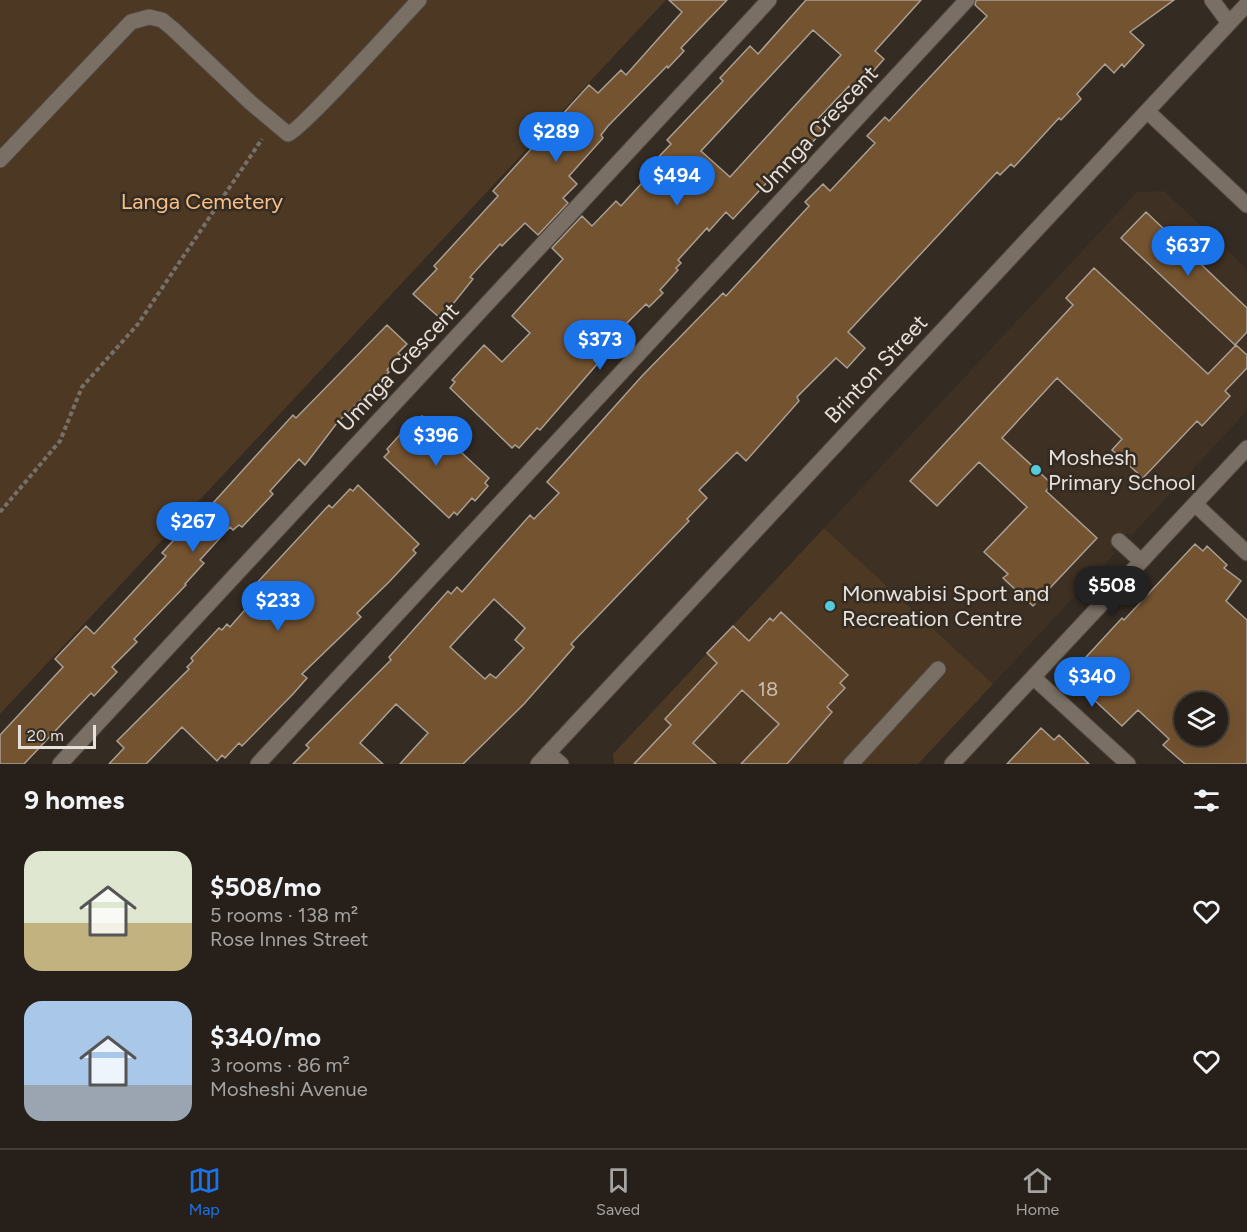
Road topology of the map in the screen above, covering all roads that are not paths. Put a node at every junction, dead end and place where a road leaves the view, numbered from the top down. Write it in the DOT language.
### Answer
graph roads {
  1 [pos="419,0"];
  2 [pos="769,0"];
  3 [pos="967,0"];
  4 [pos="1212,0"];
  5 [pos="1247,4"];
  6 [pos="1229,23"];
  7 [pos="1147,111"];
  8 [pos="0,160"];
  9 [pos="1247,205"];
  10 [pos="1247,448"];
  11 [pos="1195,504"];
  12 [pos="1119,541"];
  13 [pos="1247,553"];
  14 [pos="1141,561"];
  15 [pos="938,669"];
  16 [pos="1033,677"];
  17 [pos="543,758"];
  18 [pos="64,763"];
  19 [pos="258,764"];
  20 [pos="561,764"];
  21 [pos="851,764"];
  22 [pos="952,764"];
  23 [pos="1128,764"];
  1 -- 8 [label="street"];
  2 -- 18 [label="street, Umnga Crescent"];
  3 -- 19 [label="street, Umnga Crescent"];
  4 -- 6 [label="street"];
  5 -- 6 [label="street, Brinton Street"];
  6 -- 7 [label="street, Brinton Street"];
  7 -- 9 [label="street"];
  7 -- 17 [label="street, Brinton Street"];
  10 -- 11 [label="street"];
  11 -- 13 [label="street"];
  11 -- 14 [label="street"];
  12 -- 14 [label="street"];
  14 -- 16 [label="street"];
  15 -- 21 [label="street"];
  16 -- 22 [label="street"];
  16 -- 23 [label="street"];
  17 -- 20 [label="street"];
}
